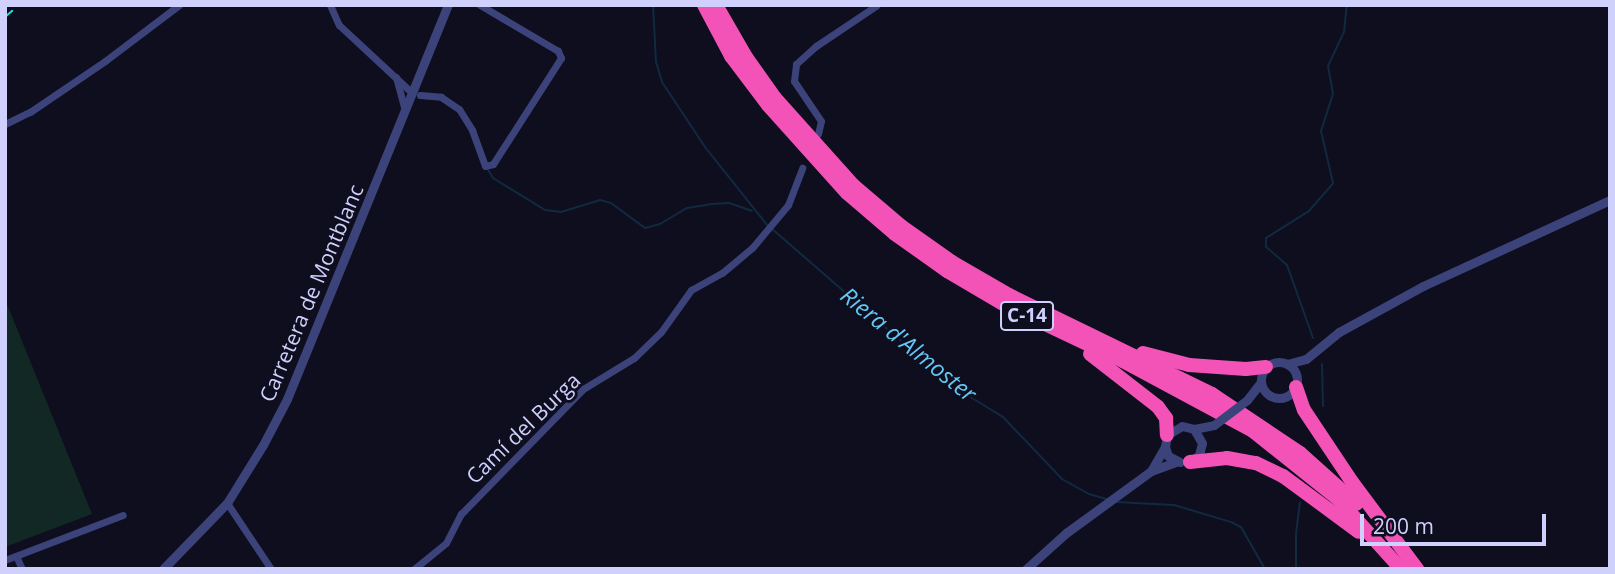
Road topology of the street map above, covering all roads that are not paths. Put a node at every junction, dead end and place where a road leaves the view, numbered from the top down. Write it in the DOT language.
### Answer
graph roads {
  1 [pos="179,5"];
  2 [pos="330,5"];
  3 [pos="448,5"];
  4 [pos="480,5"];
  5 [pos="698,5"];
  6 [pos="704,5"];
  7 [pos="718,5"];
  8 [pos="877,5"];
  9 [pos="738,56"];
  10 [pos="396,77"];
  11 [pos="409,90"];
  12 [pos="420,95"];
  13 [pos="405,112"];
  14 [pos="5,124"];
  15 [pos="818,134"];
  16 [pos="802,168"];
  17 [pos="1610,200"];
  18 [pos="950,267"];
  19 [pos="1306,359"];
  20 [pos="1287,363"];
  21 [pos="1266,367"];
  22 [pos="1261,382"];
  23 [pos="1297,382"];
  24 [pos="1268,395"];
  25 [pos="1247,400"];
  26 [pos="1214,425"];
  27 [pos="1194,429"];
  28 [pos="1166,441"];
  29 [pos="1202,443"];
  30 [pos="1183,462"];
  31 [pos="1150,471"];
  32 [pos="227,503"];
  33 [pos="123,515"];
  34 [pos="16,556"];
  35 [pos="5,560"];
  36 [pos="22,569"];
  37 [pos="163,569"];
  38 [pos="271,569"];
  39 [pos="414,569"];
  40 [pos="1026,569"];
  41 [pos="1393,569"];
  42 [pos="1401,569"];
  43 [pos="1415,569"];
  1 -- 14 [label="street"];
  2 -- 10 [label="street"];
  3 -- 13 [label="street, Carretera de Montblanc"];
  4 -- 12 [label="street"];
  5 -- 9 [label="highway"];
  6 -- 9 [label="highway, C-14"];
  7 -- 9 [label="highway"];
  8 -- 15 [label="street"];
  9 -- 18 [label="highway, C-14"];
  10 -- 11 [label="street"];
  10 -- 13 [label="street"];
  13 -- 32 [label="street, Carretera de Montblanc"];
  16 -- 39 [label="street, Camí del Burga"];
  17 -- 19 [label="street"];
  18 -- 21 [label="highway"];
  18 -- 28 [label="highway"];
  18 -- 42 [label="highway, C-14"];
  18 -- 43 [label="highway, C-14"];
  19 -- 20 [label="street"];
  19 -- 23 [label="street"];
  20 -- 21 [label="street"];
  20 -- 23 [label="street"];
  21 -- 22 [label="street"];
  22 -- 24 [label="street"];
  22 -- 25 [label="street"];
  23 -- 24 [label="street"];
  23 -- 43 [label="highway"];
  24 -- 25 [label="street"];
  25 -- 26 [label="street, bridge"];
  26 -- 27 [label="street"];
  26 -- 29 [label="street"];
  27 -- 28 [label="street"];
  27 -- 29 [label="street"];
  28 -- 30 [label="street"];
  28 -- 31 [label="street"];
  29 -- 30 [label="street"];
  30 -- 31 [label="street"];
  30 -- 41 [label="highway"];
  31 -- 40 [label="street"];
  32 -- 37 [label="street, Carretera de Montblanc"];
  32 -- 38 [label="street"];
  33 -- 34 [label="street"];
  34 -- 35 [label="street"];
  34 -- 36 [label="street"];
}
